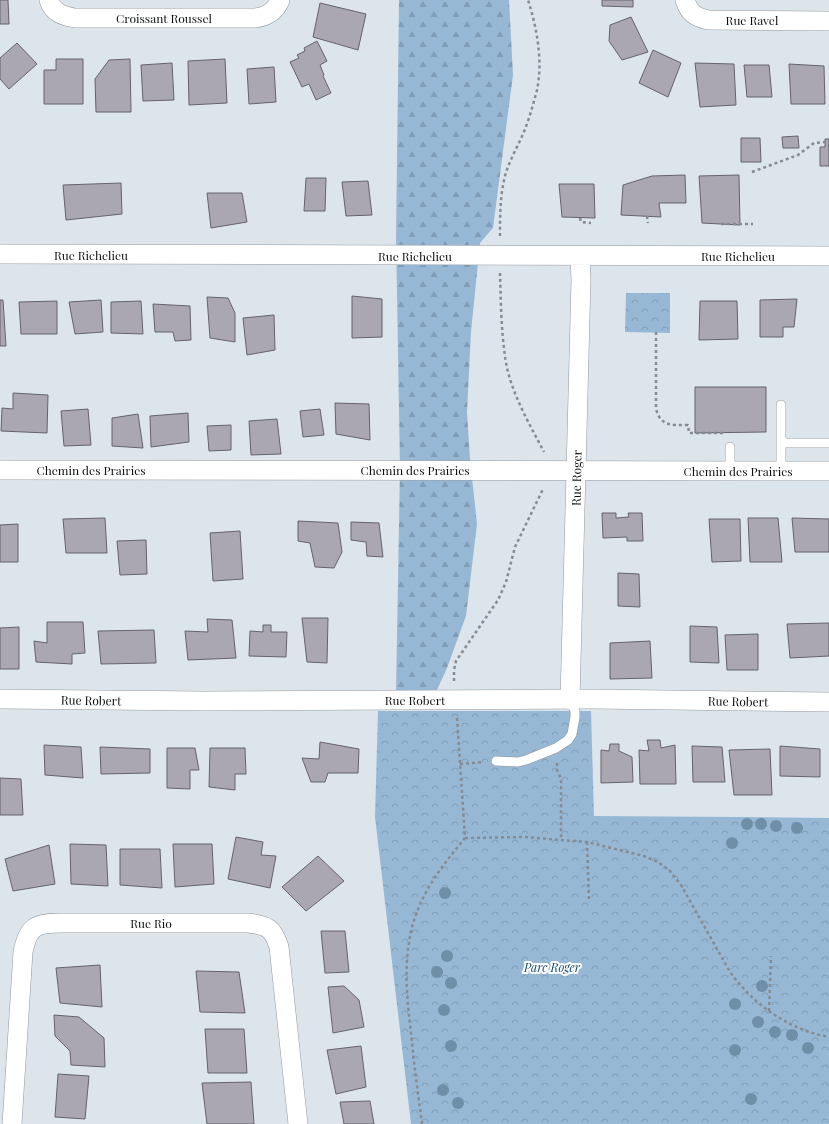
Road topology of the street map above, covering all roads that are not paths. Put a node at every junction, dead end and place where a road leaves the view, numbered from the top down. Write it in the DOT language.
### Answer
graph roads {
  1 [pos="48,0"];
  2 [pos="280,0"];
  3 [pos="685,0"];
  4 [pos="829,21"];
  5 [pos="0,254"];
  6 [pos="580,256"];
  7 [pos="829,256"];
  8 [pos="781,405"];
  9 [pos="781,443"];
  10 [pos="829,443"];
  11 [pos="730,447"];
  12 [pos="0,470"];
  13 [pos="576,471"];
  14 [pos="730,471"];
  15 [pos="781,471"];
  16 [pos="829,471"];
  17 [pos="0,699"];
  18 [pos="570,700"];
  19 [pos="829,702"];
  20 [pos="496,762"];
  21 [pos="12,1124"];
  22 [pos="298,1124"];
  1 -- 2 [label="street, Croissant Roussel"];
  3 -- 4 [label="street, Rue Ravel"];
  5 -- 6 [label="street, Rue Richelieu"];
  6 -- 7 [label="street, Rue Richelieu"];
  6 -- 13 [label="street, Rue Roger"];
  8 -- 9 [label="lane"];
  9 -- 10 [label="lane"];
  9 -- 15 [label="lane"];
  11 -- 14 [label="lane"];
  12 -- 13 [label="street, Chemin des Prairies"];
  13 -- 14 [label="street, Chemin des Prairies"];
  13 -- 18 [label="street, Rue Roger"];
  14 -- 15 [label="street, Chemin des Prairies"];
  15 -- 16 [label="street, Chemin des Prairies"];
  17 -- 18 [label="street, Rue Robert"];
  18 -- 19 [label="street, Rue Robert"];
  18 -- 20 [label="lane"];
  21 -- 22 [label="street, Rue Rio"];
}
